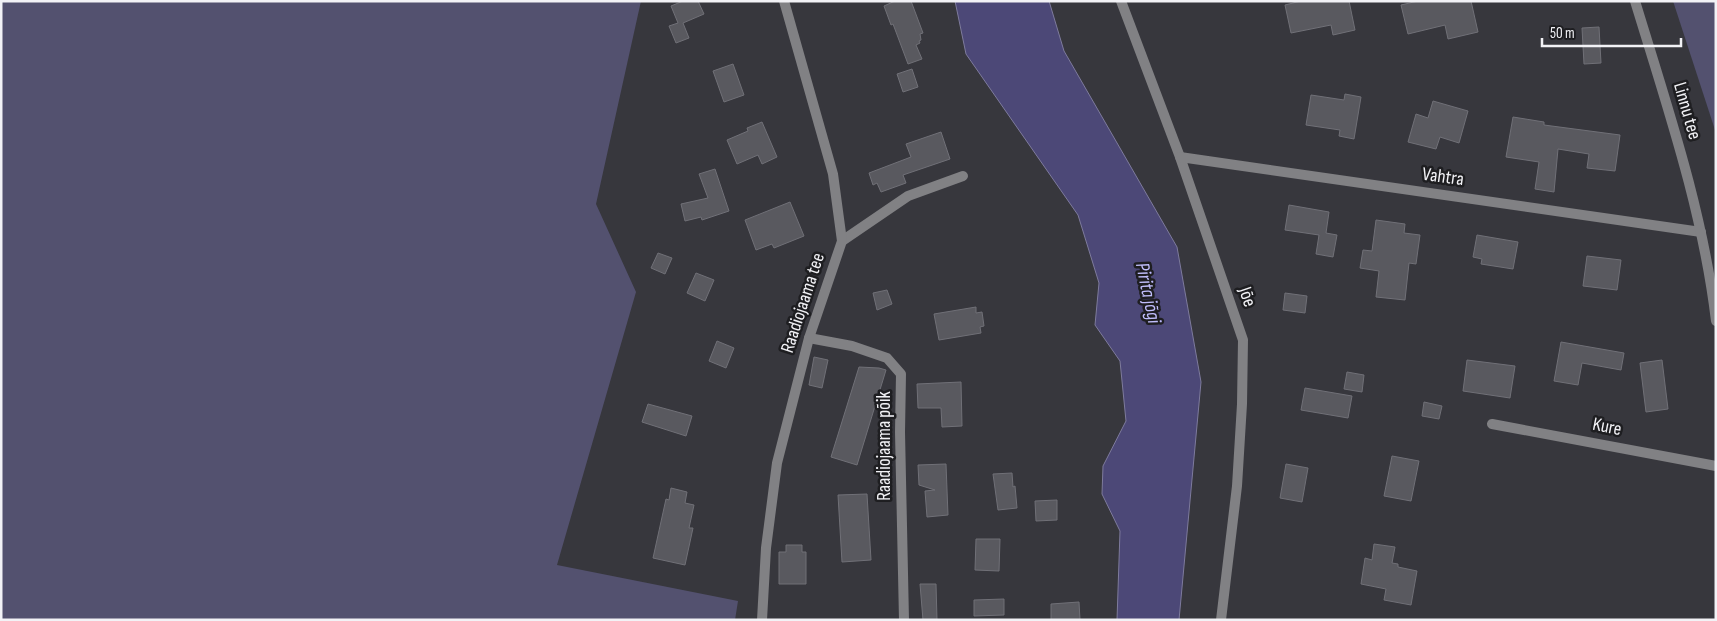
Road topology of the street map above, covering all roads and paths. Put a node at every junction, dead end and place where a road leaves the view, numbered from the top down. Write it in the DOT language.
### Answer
graph roads {
  1 [pos="784,1"];
  2 [pos="1121,1"];
  3 [pos="1635,1"];
  4 [pos="1180,157"];
  5 [pos="963,176"];
  6 [pos="1701,232"];
  7 [pos="842,241"];
  8 [pos="1716,321"];
  9 [pos="808,338"];
  10 [pos="1492,424"];
  11 [pos="1716,466"];
  12 [pos="762,620"];
  13 [pos="904,620"];
  14 [pos="1221,620"];
  1 -- 7 [label="street, Raadiojaama tee"];
  2 -- 4 [label="street, Jõe"];
  3 -- 6 [label="street, Linnu tee"];
  4 -- 6 [label="street, Vahtra"];
  4 -- 14 [label="street, Jõe"];
  5 -- 7 [label="street"];
  6 -- 8 [label="street, Linnu tee"];
  7 -- 9 [label="street, Raadiojaama tee"];
  9 -- 12 [label="street, Raadiojaama tee"];
  9 -- 13 [label="street, Raadiojaama põik"];
  10 -- 11 [label="street, Kure"];
}
